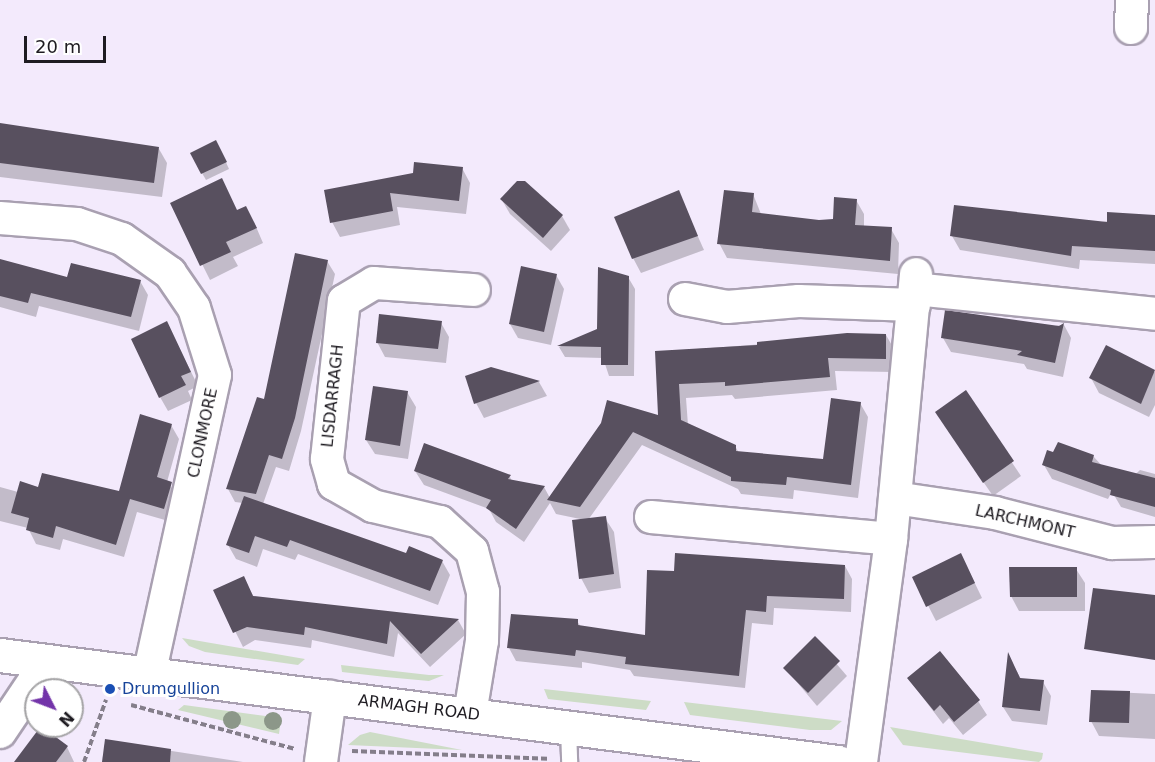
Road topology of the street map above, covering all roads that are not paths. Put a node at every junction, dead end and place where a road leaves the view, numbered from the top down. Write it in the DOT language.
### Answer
graph roads {
  1 [pos="0,218"];
  2 [pos="915,289"];
  3 [pos="474,290"];
  4 [pos="685,299"];
  5 [pos="1155,314"];
  6 [pos="896,498"];
  7 [pos="651,517"];
  8 [pos="891,539"];
  9 [pos="1155,542"];
  10 [pos="0,655"];
  11 [pos="47,662"];
  12 [pos="149,674"];
  13 [pos="330,697"];
  14 [pos="471,714"];
  15 [pos="568,728"];
  16 [pos="0,732"];
  17 [pos="321,759"];
  18 [pos="569,761"];
  19 [pos="838,762"];
  20 [pos="861,762"];
  1 -- 12 [label="street, CLONMORE"];
  2 -- 4 [label="street"];
  2 -- 5 [label="street"];
  2 -- 6 [label="street"];
  3 -- 14 [label="street, LISDARRAGH"];
  6 -- 8 [label="street"];
  6 -- 9 [label="street, LARCHMONT"];
  7 -- 8 [label="street"];
  8 -- 20 [label="street"];
  10 -- 11 [label="main road, ARMAGH ROAD"];
  11 -- 12 [label="main road, ARMAGH ROAD"];
  11 -- 16 [label="street"];
  12 -- 13 [label="main road, ARMAGH ROAD"];
  13 -- 14 [label="main road, ARMAGH ROAD"];
  13 -- 17 [label="street"];
  14 -- 15 [label="main road, ARMAGH ROAD"];
  15 -- 18 [label="lane"];
  15 -- 19 [label="main road, ARMAGH ROAD"];
}
